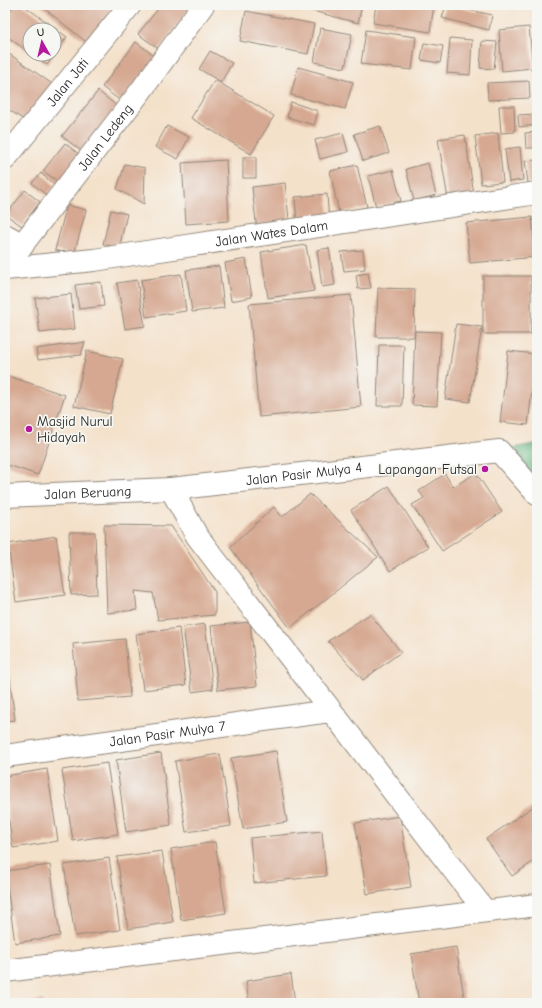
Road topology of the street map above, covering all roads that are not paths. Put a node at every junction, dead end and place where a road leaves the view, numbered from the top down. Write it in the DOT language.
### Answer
graph roads {
  1 [pos="130,5"];
  2 [pos="203,5"];
  3 [pos="5,159"];
  4 [pos="537,193"];
  5 [pos="14,240"];
  6 [pos="5,268"];
  7 [pos="171,489"];
  8 [pos="537,494"];
  9 [pos="5,496"];
  10 [pos="330,711"];
  11 [pos="5,756"];
  12 [pos="537,905"];
  13 [pos="485,911"];
  14 [pos="5,971"];
  1 -- 3 [label="street, Jalan Jati"];
  2 -- 5 [label="street, Jalan Ledeng"];
  4 -- 6 [label="street, Jalan Wates Dalam"];
  5 -- 6 [label="street, Jalan Ledeng"];
  7 -- 8 [label="street, Jalan Pasir Mulya 4"];
  7 -- 9 [label="street, Jalan Beruang"];
  7 -- 10 [label="street"];
  10 -- 11 [label="street, Jalan Pasir Mulya 7"];
  10 -- 13 [label="street"];
  12 -- 13 [label="street"];
  13 -- 14 [label="street"];
}
